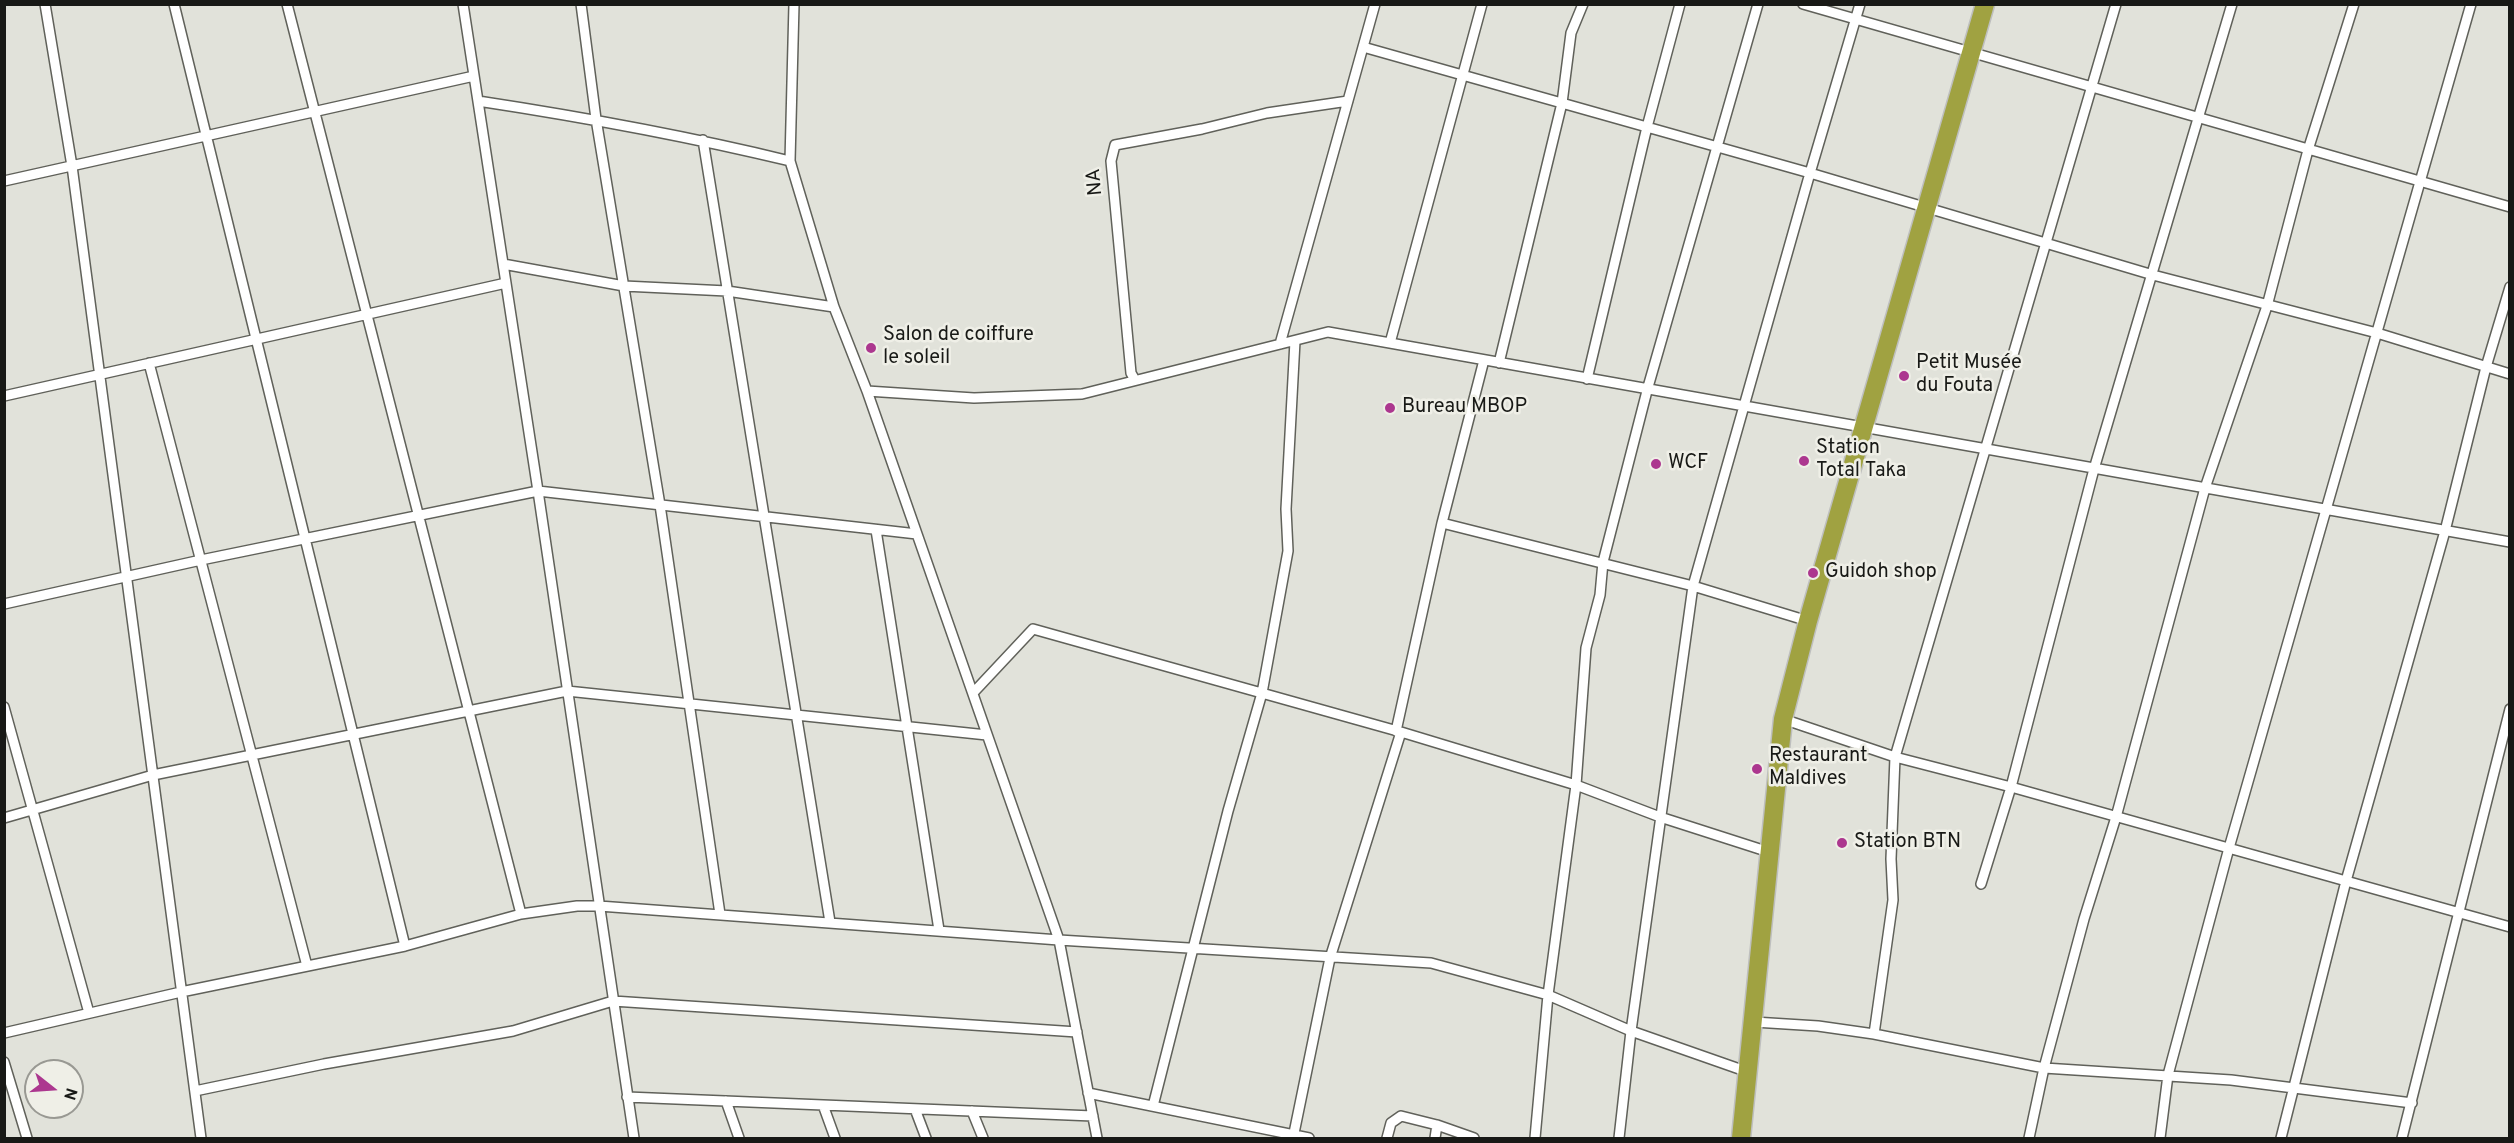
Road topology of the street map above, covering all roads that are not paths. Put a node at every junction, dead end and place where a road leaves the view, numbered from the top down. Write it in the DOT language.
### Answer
graph roads {
  1 [pos="45,4"];
  2 [pos="174,4"];
  3 [pos="287,4"];
  4 [pos="463,4"];
  5 [pos="580,4"];
  6 [pos="794,4"];
  7 [pos="1375,4"];
  8 [pos="1482,4"];
  9 [pos="1583,4"];
  10 [pos="1680,4"];
  11 [pos="1758,4"];
  12 [pos="1803,4"];
  13 [pos="1860,4"];
  14 [pos="1985,4"];
  15 [pos="2116,4"];
  16 [pos="2232,4"];
  17 [pos="2354,4"];
  18 [pos="2471,4"];
  19 [pos="1856,20"];
  20 [pos="1363,47"];
  21 [pos="1971,53"];
  22 [pos="1464,75"];
  23 [pos="474,76"];
  24 [pos="2091,87"];
  25 [pos="478,101"];
  26 [pos="1348,101"];
  27 [pos="1563,103"];
  28 [pos="315,112"];
  29 [pos="596,119"];
  30 [pos="2199,119"];
  31 [pos="1647,127"];
  32 [pos="206,136"];
  33 [pos="703,140"];
  34 [pos="1716,147"];
  35 [pos="2308,150"];
  36 [pos="790,161"];
  37 [pos="72,166"];
  38 [pos="1810,173"];
  39 [pos="4,181"];
  40 [pos="2420,182"];
  41 [pos="1929,207"];
  42 [pos="2510,207"];
  43 [pos="2046,244"];
  44 [pos="503,264"];
  45 [pos="2153,275"];
  46 [pos="506,284"];
  47 [pos="624,286"];
  48 [pos="2510,287"];
  49 [pos="727,291"];
  50 [pos="2267,306"];
  51 [pos="834,307"];
  52 [pos="366,315"];
  53 [pos="2377,333"];
  54 [pos="256,339"];
  55 [pos="1295,341"];
  56 [pos="1390,343"];
  57 [pos="1280,345"];
  58 [pos="1484,360"];
  59 [pos="149,363"];
  60 [pos="1499,363"];
  61 [pos="2486,367"];
  62 [pos="100,374"];
  63 [pos="2510,374"];
  64 [pos="1587,378"];
  65 [pos="1135,380"];
  66 [pos="1648,387"];
  67 [pos="867,391"];
  68 [pos="4,396"];
  69 [pos="1743,405"];
  70 [pos="1864,428"];
  71 [pos="1986,449"];
  72 [pos="2094,469"];
  73 [pos="2205,488"];
  74 [pos="538,491"];
  75 [pos="660,505"];
  76 [pos="2326,510"];
  77 [pos="418,516"];
  78 [pos="764,517"];
  79 [pos="1442,523"];
  80 [pos="876,530"];
  81 [pos="2445,531"];
  82 [pos="917,534"];
  83 [pos="305,540"];
  84 [pos="2510,542"];
  85 [pos="201,560"];
  86 [pos="1603,562"];
  87 [pos="127,577"];
  88 [pos="1693,586"];
  89 [pos="4,604"];
  90 [pos="1808,621"];
  91 [pos="567,691"];
  92 [pos="973,693"];
  93 [pos="1262,693"];
  94 [pos="690,705"];
  95 [pos="4,707"];
  96 [pos="2510,710"];
  97 [pos="468,712"];
  98 [pos="796,716"];
  99 [pos="1783,719"];
  100 [pos="907,727"];
  101 [pos="1399,732"];
  102 [pos="353,735"];
  103 [pos="987,735"];
  104 [pos="252,756"];
  105 [pos="1895,757"];
  106 [pos="153,775"];
  107 [pos="1576,785"];
  108 [pos="2011,787"];
  109 [pos="33,811"];
  110 [pos="1660,817"];
  111 [pos="2116,817"];
  112 [pos="4,818"];
  113 [pos="2229,848"];
  114 [pos="1769,852"];
  115 [pos="2346,882"];
  116 [pos="1981,884"];
  117 [pos="599,906"];
  118 [pos="521,914"];
  119 [pos="720,914"];
  120 [pos="2458,914"];
  121 [pos="830,922"];
  122 [pos="2510,927"];
  123 [pos="939,930"];
  124 [pos="1059,940"];
  125 [pos="405,946"];
  126 [pos="1195,949"];
  127 [pos="1330,957"];
  128 [pos="307,966"];
  129 [pos="182,992"];
  130 [pos="1548,995"];
  131 [pos="613,1001"];
  132 [pos="89,1013"];
  133 [pos="1754,1022"];
  134 [pos="1631,1031"];
  135 [pos="1077,1032"];
  136 [pos="4,1033"];
  137 [pos="1874,1034"];
  138 [pos="4,1062"];
  139 [pos="2044,1068"];
  140 [pos="1748,1072"];
  141 [pos="2168,1075"];
  142 [pos="2293,1089"];
  143 [pos="195,1091"];
  144 [pos="1088,1093"];
  145 [pos="627,1096"];
  146 [pos="726,1101"];
  147 [pos="2412,1103"];
  148 [pos="823,1105"];
  149 [pos="1153,1106"];
  150 [pos="915,1108"];
  151 [pos="972,1111"];
  152 [pos="1093,1116"];
  153 [pos="1437,1125"];
  154 [pos="1293,1137"];
  155 [pos="27,1138"];
  156 [pos="201,1138"];
  157 [pos="634,1138"];
  158 [pos="739,1138"];
  159 [pos="835,1138"];
  160 [pos="926,1138"];
  161 [pos="983,1138"];
  162 [pos="1097,1138"];
  163 [pos="1309,1138"];
  164 [pos="1387,1138"];
  165 [pos="1435,1138"];
  166 [pos="1474,1138"];
  167 [pos="1535,1138"];
  168 [pos="1619,1138"];
  169 [pos="1741,1138"];
  170 [pos="2029,1138"];
  171 [pos="2160,1138"];
  172 [pos="2281,1138"];
  173 [pos="2402,1138"];
  1 -- 37 [label="street"];
  2 -- 32 [label="street"];
  3 -- 28 [label="street"];
  4 -- 23 [label="street"];
  5 -- 29 [label="street"];
  6 -- 36 [label="street"];
  7 -- 20 [label="street"];
  8 -- 22 [label="street"];
  9 -- 27 [label="street"];
  10 -- 31 [label="street"];
  11 -- 34 [label="street"];
  12 -- 19 [label="street"];
  13 -- 19 [label="street"];
  14 -- 21 [label="highway"];
  15 -- 24 [label="street"];
  16 -- 30 [label="street"];
  17 -- 35 [label="street"];
  18 -- 40 [label="street"];
  19 -- 21 [label="street"];
  19 -- 38 [label="street"];
  20 -- 22 [label="street"];
  20 -- 26 [label="street"];
  21 -- 24 [label="street"];
  21 -- 41 [label="highway"];
  22 -- 27 [label="street"];
  22 -- 56 [label="street"];
  23 -- 25 [label="street"];
  23 -- 28 [label="street"];
  24 -- 30 [label="street"];
  24 -- 43 [label="street"];
  25 -- 29 [label="street"];
  25 -- 44 [label="street"];
  26 -- 57 [label="street"];
  26 -- 65 [label="street, NA"];
  27 -- 31 [label="street"];
  27 -- 60 [label="street"];
  28 -- 32 [label="street"];
  28 -- 52 [label="street"];
  29 -- 33 [label="street"];
  29 -- 47 [label="street"];
  30 -- 35 [label="street"];
  30 -- 45 [label="street"];
  31 -- 34 [label="street"];
  31 -- 64 [label="street"];
  32 -- 37 [label="street"];
  32 -- 54 [label="street"];
  33 -- 36 [label="street"];
  33 -- 49 [label="street"];
  34 -- 38 [label="street"];
  34 -- 66 [label="street"];
  35 -- 40 [label="street"];
  35 -- 50 [label="street"];
  36 -- 51 [label="street"];
  37 -- 39 [label="street"];
  37 -- 62 [label="street"];
  38 -- 41 [label="street"];
  38 -- 69 [label="street"];
  40 -- 42 [label="street"];
  40 -- 53 [label="street"];
  41 -- 43 [label="street"];
  41 -- 70 [label="highway"];
  43 -- 45 [label="street"];
  43 -- 71 [label="street"];
  44 -- 46 [label="street"];
  44 -- 47 [label="street"];
  45 -- 50 [label="street"];
  45 -- 72 [label="street"];
  46 -- 52 [label="street"];
  46 -- 74 [label="street"];
  47 -- 49 [label="street"];
  47 -- 75 [label="street"];
  48 -- 61 [label="street"];
  49 -- 51 [label="street"];
  49 -- 78 [label="street"];
  50 -- 53 [label="street"];
  50 -- 73 [label="street"];
  51 -- 67 [label="street"];
  52 -- 54 [label="street"];
  52 -- 77 [label="street"];
  53 -- 61 [label="street"];
  53 -- 76 [label="street"];
  54 -- 59 [label="street"];
  54 -- 83 [label="street"];
  55 -- 56 [label="street"];
  55 -- 57 [label="street"];
  55 -- 93 [label="street"];
  56 -- 58 [label="street"];
  57 -- 65 [label="street"];
  58 -- 60 [label="street"];
  58 -- 79 [label="street"];
  59 -- 62 [label="street"];
  59 -- 85 [label="street"];
  60 -- 64 [label="street"];
  61 -- 63 [label="street"];
  61 -- 81 [label="street"];
  62 -- 68 [label="street"];
  62 -- 87 [label="street"];
  64 -- 66 [label="street"];
  65 -- 67 [label="street"];
  66 -- 69 [label="street"];
  66 -- 86 [label="street"];
  67 -- 82 [label="street"];
  69 -- 70 [label="street"];
  69 -- 88 [label="street"];
  70 -- 71 [label="street"];
  70 -- 90 [label="highway"];
  71 -- 72 [label="street"];
  71 -- 105 [label="street"];
  72 -- 73 [label="street"];
  72 -- 108 [label="street"];
  73 -- 76 [label="street"];
  73 -- 111 [label="street"];
  74 -- 75 [label="street"];
  74 -- 77 [label="street"];
  74 -- 91 [label="street"];
  75 -- 78 [label="street"];
  75 -- 94 [label="street"];
  76 -- 81 [label="street"];
  76 -- 113 [label="street"];
  77 -- 83 [label="street"];
  77 -- 97 [label="street"];
  78 -- 80 [label="street"];
  78 -- 98 [label="street"];
  79 -- 86 [label="street"];
  79 -- 101 [label="street"];
  80 -- 82 [label="street"];
  80 -- 100 [label="street"];
  81 -- 84 [label="street"];
  81 -- 115 [label="street"];
  82 -- 92 [label="street"];
  83 -- 85 [label="street"];
  83 -- 102 [label="street"];
  85 -- 87 [label="street"];
  85 -- 104 [label="street"];
  86 -- 88 [label="street"];
  86 -- 107 [label="street"];
  87 -- 89 [label="street"];
  87 -- 106 [label="street"];
  88 -- 90 [label="street"];
  88 -- 110 [label="street"];
  90 -- 99 [label="highway"];
  91 -- 94 [label="street"];
  91 -- 97 [label="street"];
  91 -- 117 [label="street"];
  92 -- 93 [label="street"];
  92 -- 103 [label="street"];
  93 -- 101 [label="street"];
  93 -- 126 [label="street"];
  94 -- 98 [label="street"];
  94 -- 119 [label="street"];
  95 -- 109 [label="street"];
  96 -- 120 [label="street"];
  97 -- 102 [label="street"];
  97 -- 118 [label="street"];
  98 -- 100 [label="street"];
  98 -- 121 [label="street"];
  99 -- 105 [label="street"];
  99 -- 114 [label="highway"];
  100 -- 103 [label="street"];
  100 -- 123 [label="street"];
  101 -- 107 [label="street"];
  101 -- 127 [label="street"];
  102 -- 104 [label="street"];
  102 -- 125 [label="street"];
  103 -- 124 [label="street"];
  104 -- 106 [label="street"];
  104 -- 128 [label="street"];
  105 -- 108 [label="street"];
  105 -- 137 [label="street"];
  106 -- 109 [label="street"];
  106 -- 129 [label="street"];
  107 -- 110 [label="street"];
  107 -- 130 [label="street"];
  108 -- 111 [label="street"];
  108 -- 116 [label="street"];
  109 -- 112 [label="street"];
  109 -- 132 [label="street"];
  110 -- 114 [label="street"];
  110 -- 134 [label="street"];
  111 -- 113 [label="street"];
  111 -- 139 [label="street"];
  113 -- 115 [label="street"];
  113 -- 141 [label="street"];
  114 -- 133 [label="highway"];
  115 -- 120 [label="street"];
  115 -- 142 [label="street"];
  117 -- 118 [label="street"];
  117 -- 119 [label="street"];
  117 -- 131 [label="street"];
  118 -- 125 [label="street"];
  119 -- 121 [label="street"];
  120 -- 122 [label="street"];
  120 -- 147 [label="street"];
  121 -- 123 [label="street"];
  123 -- 124 [label="street"];
  124 -- 126 [label="street"];
  124 -- 135 [label="street"];
  125 -- 128 [label="street"];
  126 -- 127 [label="street"];
  126 -- 149 [label="street"];
  127 -- 130 [label="street"];
  127 -- 154 [label="street"];
  128 -- 129 [label="street"];
  129 -- 132 [label="street"];
  129 -- 143 [label="street"];
  130 -- 134 [label="street"];
  130 -- 167 [label="street"];
  131 -- 135 [label="street"];
  131 -- 143 [label="street"];
  131 -- 145 [label="street"];
  132 -- 136 [label="street"];
  133 -- 137 [label="street"];
  133 -- 140 [label="highway"];
  134 -- 140 [label="street"];
  134 -- 168 [label="street"];
  135 -- 144 [label="street"];
  137 -- 139 [label="street"];
  138 -- 155 [label="street"];
  139 -- 141 [label="street"];
  139 -- 170 [label="street"];
  140 -- 169 [label="highway"];
  141 -- 142 [label="street"];
  141 -- 171 [label="street"];
  142 -- 147 [label="street"];
  142 -- 172 [label="street"];
  143 -- 156 [label="street"];
  144 -- 149 [label="street"];
  144 -- 152 [label="street"];
  145 -- 146 [label="street"];
  145 -- 157 [label="street"];
  146 -- 148 [label="street"];
  146 -- 158 [label="street"];
  147 -- 173 [label="street"];
  148 -- 150 [label="street"];
  148 -- 159 [label="street"];
  149 -- 154 [label="street"];
  150 -- 151 [label="street"];
  150 -- 160 [label="street"];
  151 -- 152 [label="street"];
  151 -- 161 [label="street"];
  152 -- 162 [label="street"];
  153 -- 164 [label="street"];
  153 -- 165 [label="street"];
  153 -- 166 [label="street"];
  154 -- 163 [label="street"];
}
